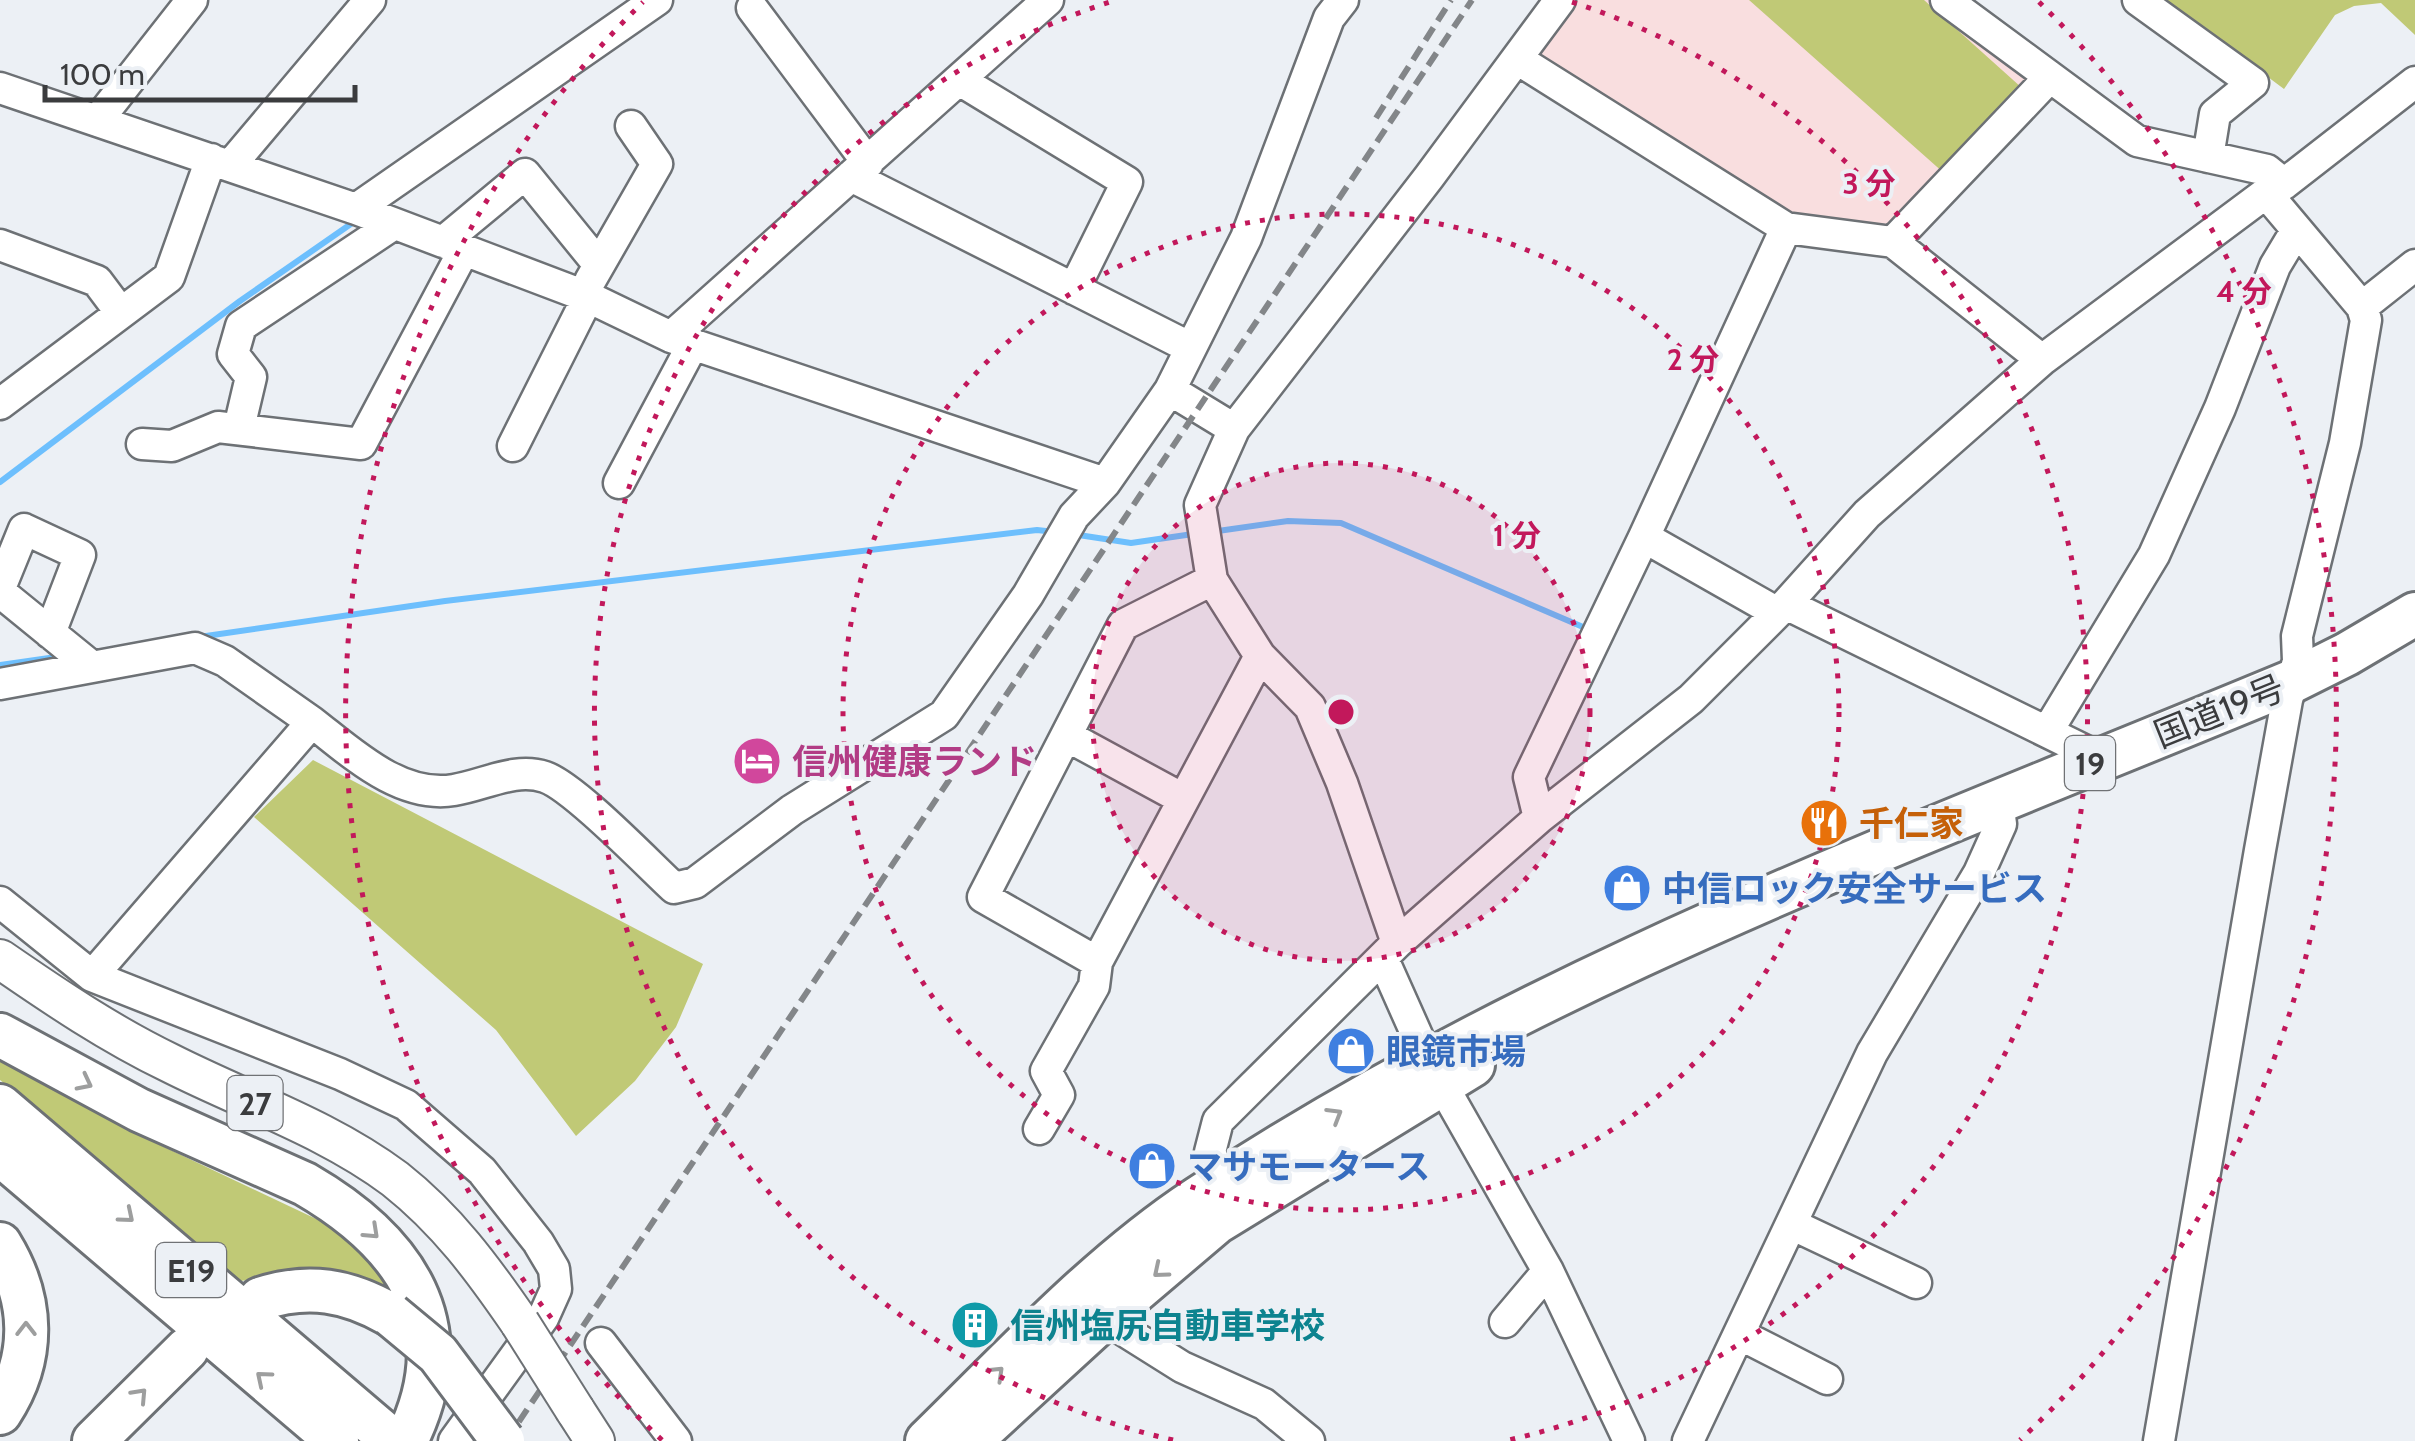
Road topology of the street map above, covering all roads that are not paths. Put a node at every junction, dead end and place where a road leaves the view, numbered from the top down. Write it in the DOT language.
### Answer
graph roads {
  1 [pos="192,0"];
  2 [pos="370,0"];
  3 [pos="657,0"];
  4 [pos="1048,0"];
  5 [pos="1342,0"];
  6 [pos="1560,0"];
  7 [pos="1946,0"];
  8 [pos="2138,0"];
  9 [pos="752,8"];
  10 [pos="1517,59"];
  11 [pos="2049,78"];
  12 [pos="960,81"];
  13 [pos="2415,82"];
  14 [pos="0,88"];
  15 [pos="97,121"];
  16 [pos="631,126"];
  17 [pos="2208,157"];
  18 [pos="220,163"];
  19 [pos="860,170"];
  20 [pos="2275,189"];
  21 [pos="356,209"];
  22 [pos="394,224"];
  23 [pos="1786,228"];
  24 [pos="2296,231"];
  25 [pos="1893,242"];
  26 [pos="0,245"];
  27 [pos="453,246"];
  28 [pos="599,265"];
  29 [pos="2415,265"];
  30 [pos="1074,289"];
  31 [pos="585,296"];
  32 [pos="2362,307"];
  33 [pos="121,314"];
  34 [pos="682,340"];
  35 [pos="1188,347"];
  36 [pos="2042,360"];
  37 [pos="1170,390"];
  38 [pos="0,404"];
  39 [pos="239,428"];
  40 [pos="1234,429"];
  41 [pos="142,444"];
  42 [pos="513,446"];
  43 [pos="619,483"];
  44 [pos="1106,483"];
  45 [pos="1644,536"];
  46 [pos="1212,580"];
  47 [pos="0,590"];
  48 [pos="1781,608"];
  49 [pos="2415,614"];
  50 [pos="50,633"];
  51 [pos="1260,656"];
  52 [pos="91,666"];
  53 [pos="2291,682"];
  54 [pos="0,684"];
  55 [pos="312,722"];
  56 [pos="2047,732"];
  57 [pos="1067,736"];
  58 [pos="2100,758"];
  59 [pos="1184,799"];
  60 [pos="1998,802"];
  61 [pos="1539,818"];
  62 [pos="0,902"];
  63 [pos="1390,951"];
  64 [pos="0,959"];
  65 [pos="1097,962"];
  66 [pos="92,976"];
  67 [pos="0,1035"];
  68 [pos="1435,1072"];
  69 [pos="0,1106"];
  70 [pos="1039,1129"];
  71 [pos="0,1154"];
  72 [pos="1229,1197"];
  73 [pos="1791,1224"];
  74 [pos="0,1244"];
  75 [pos="1548,1271"];
  76 [pos="1916,1283"];
  77 [pos="260,1299"];
  78 [pos="1104,1318"];
  79 [pos="1506,1322"];
  80 [pos="1739,1334"];
  81 [pos="601,1343"];
  82 [pos="186,1349"];
  83 [pos="1827,1379"];
  84 [pos="1616,1412"];
  85 [pos="0,1413"];
  86 [pos="573,1428"];
  87 [pos="394,1438"];
  88 [pos="2166,1438"];
  89 [pos="94,1441"];
  90 [pos="337,1441"];
  91 [pos="454,1441"];
  92 [pos="503,1441"];
  93 [pos="676,1441"];
  94 [pos="927,1441"];
  95 [pos="970,1441"];
  96 [pos="1309,1441"];
  97 [pos="1599,1441"];
  98 [pos="1629,1441"];
  99 [pos="1688,1441"];
  1 -- 15 [label="street"];
  2 -- 18 [label="street"];
  3 -- 21 [label="street"];
  4 -- 12 [label="street"];
  5 -- 35 [label="street"];
  6 -- 10 [label="street"];
  7 -- 11 [label="street"];
  8 -- 17 [label="street"];
  9 -- 19 [label="street"];
  10 -- 23 [label="street"];
  10 -- 40 [label="street"];
  11 -- 17 [label="street"];
  11 -- 25 [label="street"];
  12 -- 19 [label="street"];
  12 -- 30 [label="street"];
  13 -- 20 [label="street"];
  14 -- 15 [label="street"];
  15 -- 18 [label="street"];
  16 -- 28 [label="street"];
  17 -- 20 [label="street"];
  18 -- 21 [label="street"];
  18 -- 33 [label="street"];
  19 -- 30 [label="street"];
  19 -- 34 [label="street"];
  20 -- 24 [label="street"];
  20 -- 36 [label="street"];
  21 -- 22 [label="street"];
  22 -- 27 [label="street"];
  22 -- 39 [label="street"];
  23 -- 25 [label="street"];
  23 -- 45 [label="street"];
  24 -- 32 [label="street"];
  24 -- 56 [label="street"];
  25 -- 36 [label="street"];
  26 -- 33 [label="street"];
  27 -- 28 [label="street"];
  27 -- 31 [label="street"];
  27 -- 39 [label="street"];
  28 -- 31 [label="street"];
  29 -- 32 [label="street"];
  30 -- 35 [label="street"];
  31 -- 34 [label="street"];
  31 -- 42 [label="street"];
  32 -- 53 [label="street"];
  33 -- 38 [label="street"];
  34 -- 43 [label="street"];
  34 -- 44 [label="street"];
  35 -- 37 [label="street"];
  36 -- 48 [label="street"];
  37 -- 40 [label="street"];
  37 -- 44 [label="street"];
  39 -- 41 [label="street"];
  40 -- 46 [label="street"];
  44 -- 55 [label="street"];
  45 -- 48 [label="street"];
  45 -- 61 [label="street"];
  46 -- 51 [label="street"];
  46 -- 57 [label="street"];
  47 -- 50 [label="street"];
  47 -- 50 [label="street"];
  48 -- 56 [label="street"];
  48 -- 61 [label="street"];
  49 -- 53 [label="highway, 国道19号 / 19"];
  50 -- 52 [label="street"];
  51 -- 59 [label="street"];
  51 -- 63 [label="street"];
  52 -- 54 [label="street"];
  52 -- 55 [label="street"];
  53 -- 58 [label="highway, 国道19号 / 19"];
  53 -- 88 [label="street"];
  55 -- 66 [label="street"];
  56 -- 58 [label="street"];
  57 -- 59 [label="street"];
  57 -- 65 [label="street"];
  58 -- 60 [label="highway, 国道19号 / 19"];
  59 -- 65 [label="street"];
  60 -- 68 [label="highway, 国道19号 / 19"];
  60 -- 73 [label="street"];
  61 -- 63 [label="street"];
  62 -- 66 [label="street"];
  63 -- 68 [label="street"];
  63 -- 72 [label="street"];
  64 -- 86 [label="main road, 27, bridge"];
  65 -- 70 [label="street"];
  66 -- 91 [label="street"];
  67 -- 87 [label="highway, one-way"];
  68 -- 72 [label="highway, 国道19号 / 19"];
  68 -- 75 [label="street"];
  69 -- 87 [label="highway, E19, one-way"];
  90 -- 71 [label="highway, E19, one-way"];
  72 -- 78 [label="highway, 国道19号 / 19, one-way"];
  94 -- 72 [label="highway, 国道19号 / 19, one-way"];
  73 -- 76 [label="street"];
  73 -- 80 [label="street"];
  85 -- 74 [label="highway, one-way"];
  75 -- 79 [label="street"];
  75 -- 84 [label="street"];
  77 -- 92 [label="highway, bridge"];
  78 -- 95 [label="highway, 国道19号 / 19"];
  78 -- 96 [label="street"];
  80 -- 83 [label="street"];
  80 -- 99 [label="street"];
  81 -- 93 [label="street"];
  89 -- 82 [label="highway, one-way"];
  84 -- 97 [label="street"];
  84 -- 98 [label="street"];
}
